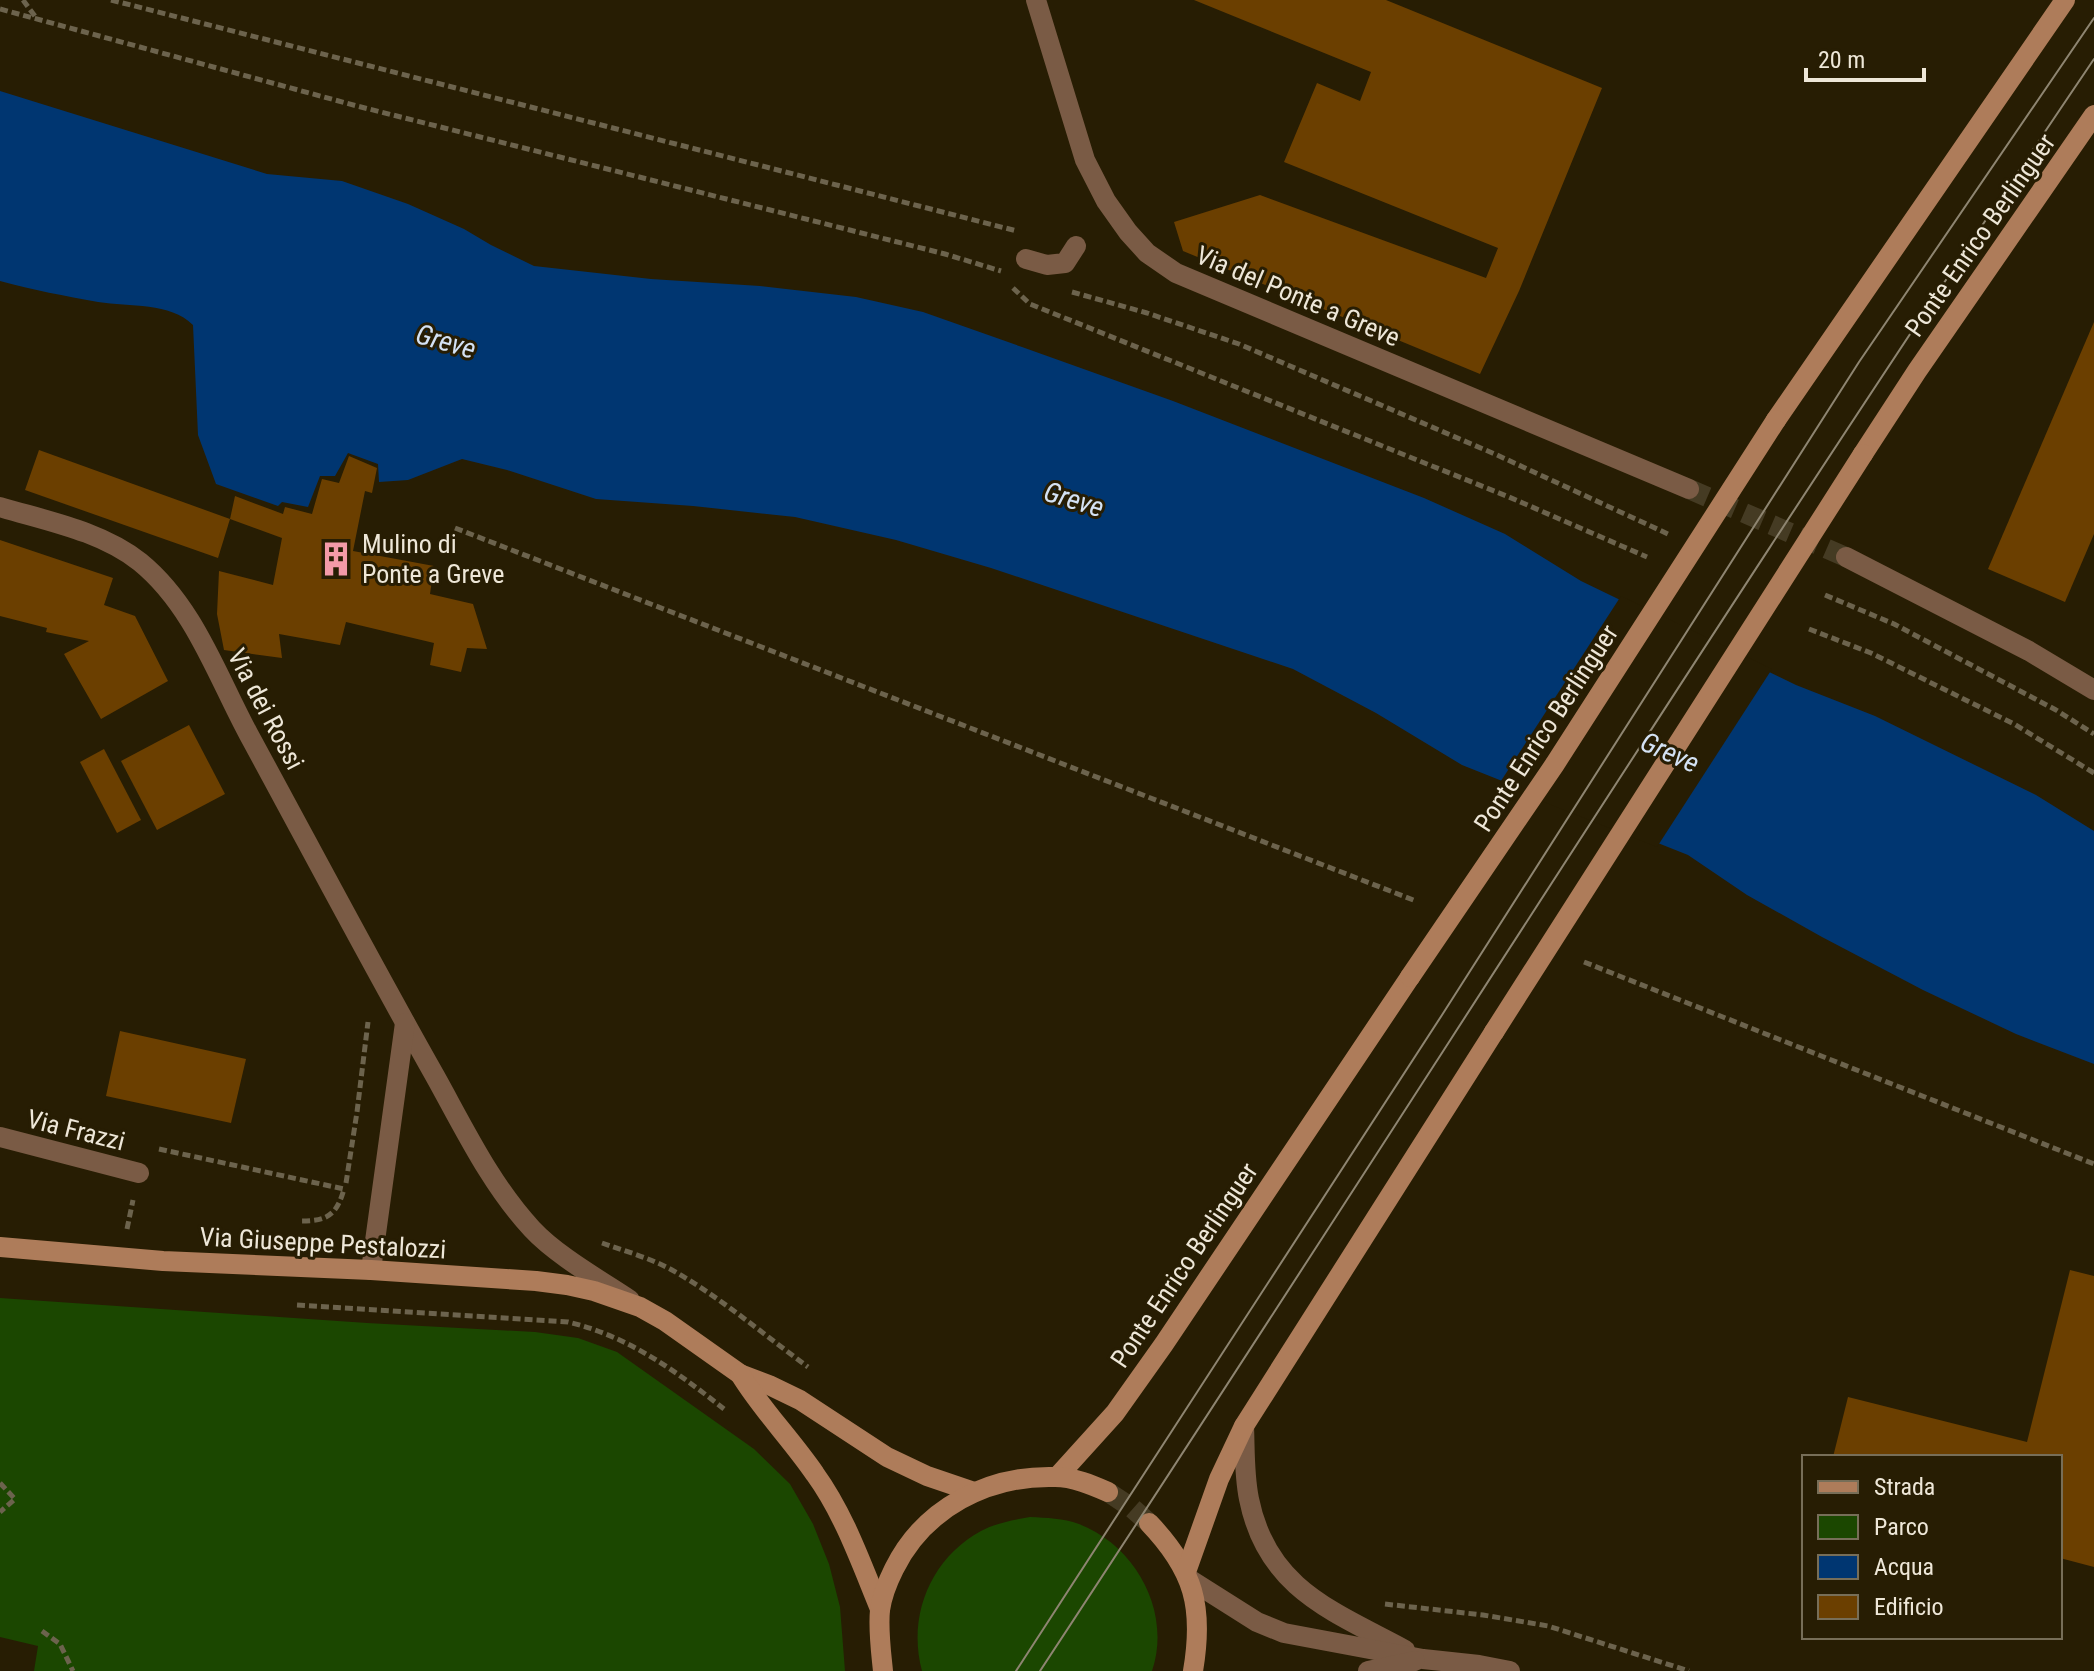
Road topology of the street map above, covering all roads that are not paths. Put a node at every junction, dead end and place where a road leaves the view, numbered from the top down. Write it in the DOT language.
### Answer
graph roads {
  1 [pos="1036,0"];
  2 [pos="2065,0"];
  3 [pos="2094,115"];
  4 [pos="1076,246"];
  5 [pos="1026,259"];
  6 [pos="1689,489"];
  7 [pos="0,507"];
  8 [pos="1846,557"];
  9 [pos="2094,690"];
  10 [pos="405,1023"];
  11 [pos="0,1137"];
  12 [pos="139,1173"];
  13 [pos="0,1247"];
  14 [pos="371,1270"];
  15 [pos="640,1307"];
  16 [pos="740,1374"];
  17 [pos="1244,1426"];
  18 [pos="1058,1476"];
  19 [pos="974,1492"];
  20 [pos="1108,1492"];
  21 [pos="1149,1523"];
  22 [pos="1187,1575"];
  23 [pos="880,1609"];
  24 [pos="1423,1659"];
  25 [pos="883,1671"];
  26 [pos="1193,1671"];
  27 [pos="1368,1671"];
  28 [pos="1510,1671"];
  1 -- 6 [label="street, Via del Ponte a Greve"];
  2 -- 18 [label="main road, Ponte Enrico Berlinguer, bridge"];
  3 -- 17 [label="main road, Ponte Enrico Berlinguer, bridge"];
  4 -- 5 [label="street"];
  7 -- 10 [label="street, Via dei Rossi"];
  8 -- 9 [label="street"];
  10 -- 14 [label="street"];
  10 -- 15 [label="street, Via dei Rossi"];
  11 -- 12 [label="street, Via Frazzi"];
  13 -- 14 [label="main road, Via Giuseppe Pestalozzi"];
  14 -- 15 [label="main road, Via Giuseppe Pestalozzi"];
  15 -- 16 [label="main road, Via Giuseppe Pestalozzi"];
  16 -- 19 [label="main road"];
  16 -- 23 [label="main road"];
  17 -- 22 [label="main road, Ponte Enrico Berlinguer"];
  17 -- 24 [label="street"];
  18 -- 19 [label="main road"];
  18 -- 20 [label="main road"];
  19 -- 23 [label="main road"];
  21 -- 22 [label="main road"];
  22 -- 24 [label="street"];
  22 -- 26 [label="main road"];
  23 -- 25 [label="main road"];
  24 -- 27 [label="street"];
  24 -- 28 [label="street"];
}
